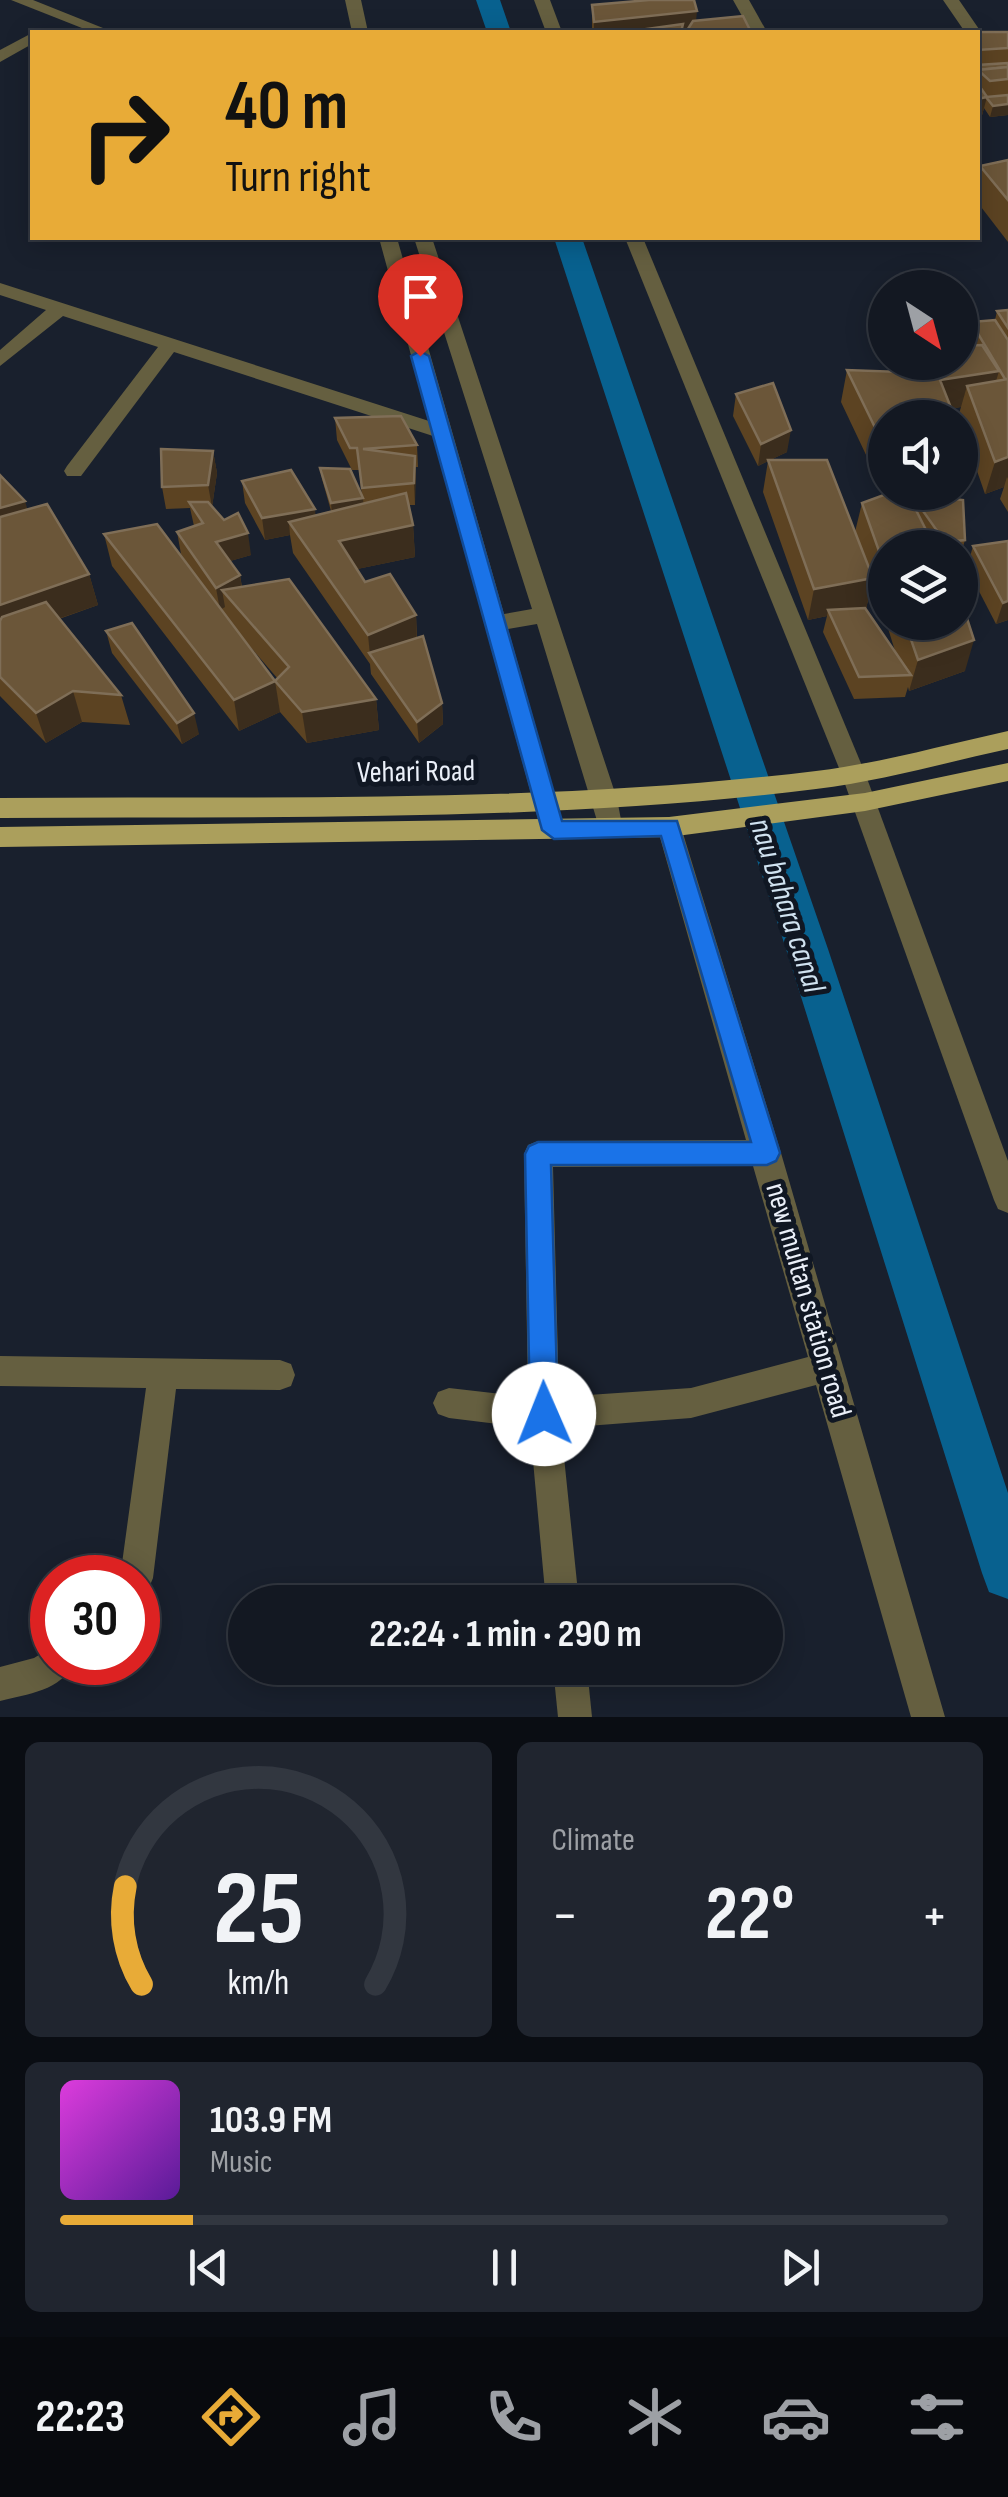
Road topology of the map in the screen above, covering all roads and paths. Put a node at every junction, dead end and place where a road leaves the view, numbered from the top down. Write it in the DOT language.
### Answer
graph roads {
  1 [pos="19,0"];
  2 [pos="354,0"];
  3 [pos="542,0"];
  4 [pos="741,0"];
  5 [pos="951,0"];
  6 [pos="67,18"];
  7 [pos="46,30"];
  8 [pos="100,30"];
  9 [pos="360,30"];
  10 [pos="553,30"];
  11 [pos="758,30"];
  12 [pos="973,30"];
  13 [pos="30,39"];
  14 [pos="0,58"];
  15 [pos="389,240"];
  16 [pos="423,240"];
  17 [pos="635,240"];
  18 [pos="0,288"];
  19 [pos="59,308"];
  20 [pos="169,346"];
  21 [pos="0,360"];
  22 [pos="442,432"];
  23 [pos="74,471"];
  24 [pos="500,553"];
  25 [pos="544,615"];
  26 [pos="496,623"];
  27 [pos="1008,740"];
  28 [pos="853,772"];
  29 [pos="1008,772"];
  30 [pos="604,799"];
  31 [pos="545,802"];
  32 [pos="865,802"];
  33 [pos="0,808"];
  34 [pos="677,826"];
  35 [pos="554,830"];
  36 [pos="611,830"];
  37 [pos="0,837"];
  38 [pos="767,1153"];
  39 [pos="1008,1200"];
  40 [pos="828,1367"];
  41 [pos="0,1371"];
  42 [pos="163,1373"];
  43 [pos="280,1375"];
  44 [pos="449,1403"];
  45 [pos="544,1414"];
  46 [pos="139,1555"];
  47 [pos="562,1585"];
  48 [pos="30,1676"];
  49 [pos="0,1684"];
  50 [pos="572,1685"];
  51 [pos="575,1717"];
  52 [pos="928,1717"];
  1 -- 6 [label="street"];
  2 -- 9 [label="street"];
  3 -- 10 [label="street"];
  4 -- 11 [label="street"];
  5 -- 12 [label="street"];
  6 -- 7 [label="street"];
  6 -- 8 [label="street"];
  13 -- 14 [label="street"];
  15 -- 22 [label="street"];
  16 -- 24 [label="street"];
  17 -- 28 [label="street"];
  18 -- 19 [label="street"];
  19 -- 20 [label="street"];
  19 -- 21 [label="street"];
  20 -- 22 [label="street"];
  20 -- 23 [label="street"];
  22 -- 24 [label="street"];
  24 -- 25 [label="street"];
  24 -- 26 [label="street"];
  25 -- 26 [label="street"];
  25 -- 30 [label="street"];
  26 -- 31 [label="street"];
  27 -- 28 [label="main road, Vehari Road"];
  28 -- 30 [label="main road, Vehari Road"];
  28 -- 32 [label="street"];
  29 -- 32 [label="main road, Vehari Road"];
  30 -- 31 [label="main road, Vehari Road"];
  30 -- 36 [label="street"];
  31 -- 33 [label="main road, Vehari Road"];
  31 -- 35 [label="street"];
  32 -- 34 [label="main road, Vehari Road"];
  32 -- 39 [label="street"];
  34 -- 36 [label="main road, Vehari Road"];
  34 -- 38 [label="street, new multan station road"];
  35 -- 36 [label="main road, Vehari Road"];
  35 -- 37 [label="main road, Vehari Road"];
  38 -- 40 [label="street, new multan station road"];
  38 -- 45 [label="street"];
  40 -- 45 [label="street"];
  40 -- 52 [label="street, new multan station road"];
  41 -- 42 [label="street"];
  42 -- 43 [label="street"];
  42 -- 46 [label="street"];
  44 -- 45 [label="street"];
  45 -- 47 [label="street"];
  48 -- 49 [label="street"];
  50 -- 51 [label="street"];
}
